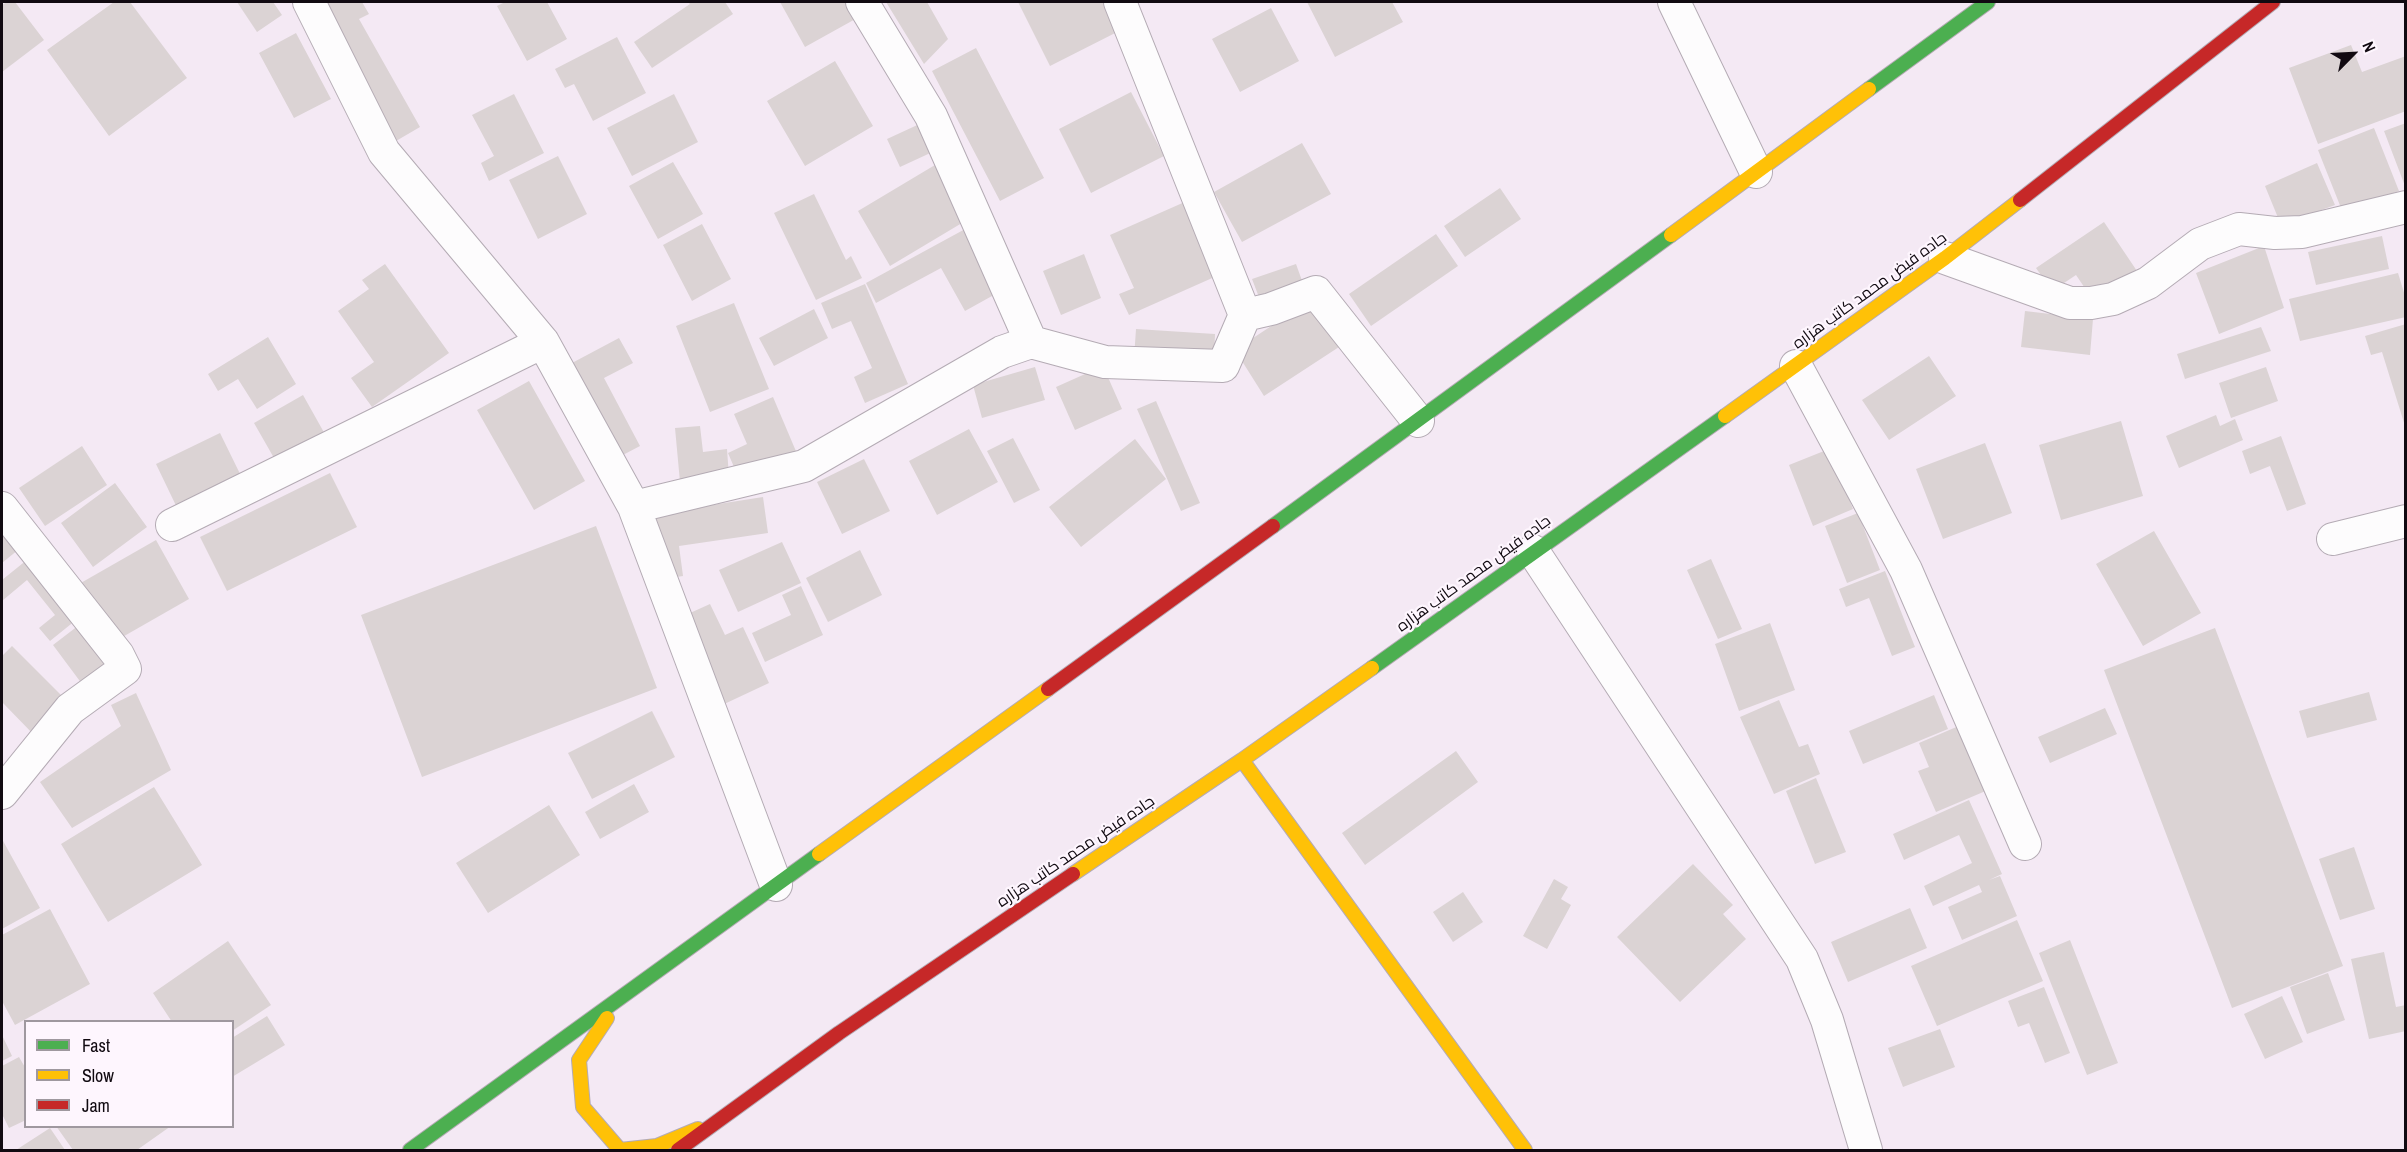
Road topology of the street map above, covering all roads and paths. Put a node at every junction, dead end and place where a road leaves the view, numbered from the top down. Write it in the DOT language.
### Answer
graph roads {
  1 [pos="309,2"];
  2 [pos="862,2"];
  3 [pos="1120,2"];
  4 [pos="1674,2"];
  5 [pos="1988,2"];
  6 [pos="2273,2"];
  7 [pos="1756,172"];
  8 [pos="2406,207"];
  9 [pos="1945,258"];
  10 [pos="1245,315"];
  11 [pos="543,342"];
  12 [pos="1031,342"];
  13 [pos="1796,366"];
  14 [pos="1418,421"];
  15 [pos="634,507"];
  16 [pos="2,508"];
  17 [pos="2406,521"];
  18 [pos="172,525"];
  19 [pos="2333,539"];
  20 [pos="1533,551"];
  21 [pos="1242,760"];
  22 [pos="2,792"];
  23 [pos="2025,844"];
  24 [pos="776,885"];
  25 [pos="620,999"];
  26 [pos="720,1120"];
  27 [pos="410,1150"];
  28 [pos="678,1150"];
  29 [pos="1525,1150"];
  30 [pos="1866,1150"];
  1 -- 11 [label="street"];
  2 -- 12 [label="street"];
  3 -- 10 [label="street"];
  4 -- 7 [label="street"];
  5 -- 7 [label="main road"];
  6 -- 9 [label="main road, جاده فیض محمد کاتب هزاره"];
  7 -- 14 [label="main road"];
  8 -- 9 [label="street"];
  9 -- 13 [label="main road, جاده فیض محمد کاتب هزاره"];
  10 -- 12 [label="street"];
  10 -- 14 [label="street"];
  11 -- 15 [label="street"];
  11 -- 18 [label="street"];
  12 -- 15 [label="street"];
  13 -- 20 [label="main road, جاده فیض محمد کاتب هزاره"];
  13 -- 23 [label="street"];
  14 -- 24 [label="main road"];
  15 -- 24 [label="street"];
  16 -- 22 [label="street"];
  17 -- 19 [label="street"];
  20 -- 21 [label="main road, جاده فیض محمد کاتب هزاره"];
  20 -- 30 [label="street"];
  21 -- 26 [label="main road, جاده فیض محمد کاتب هزاره"];
  21 -- 29 [label="main road"];
  24 -- 25 [label="main road"];
  25 -- 26 [label="main road"];
  25 -- 27 [label="main road"];
  26 -- 28 [label="main road, جاده فیض محمد کاتب هزاره"];
}
